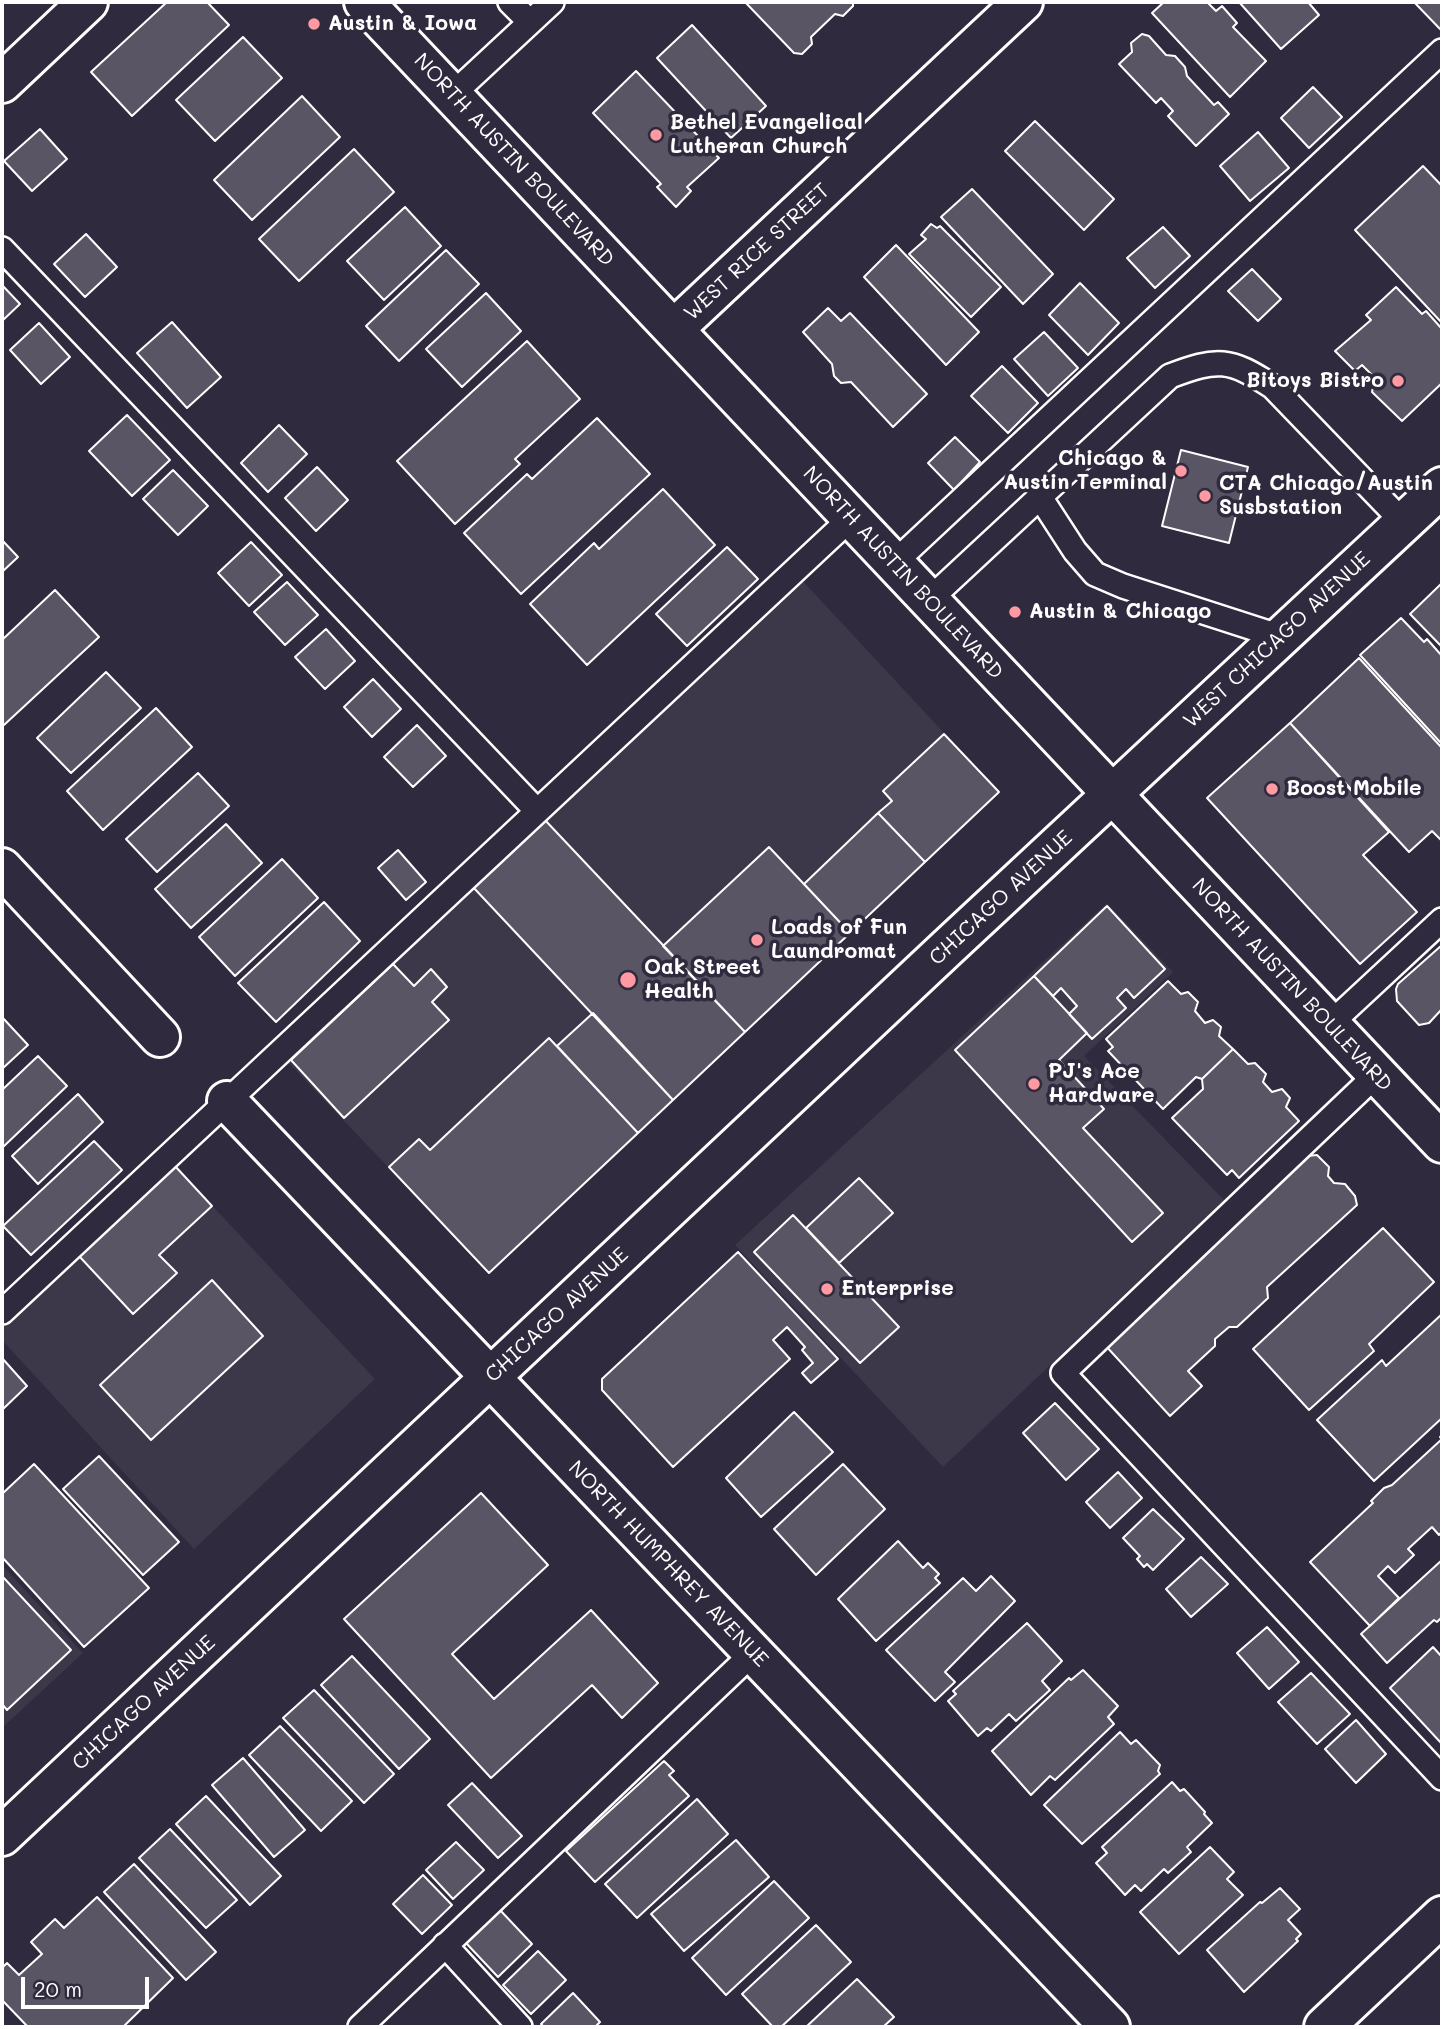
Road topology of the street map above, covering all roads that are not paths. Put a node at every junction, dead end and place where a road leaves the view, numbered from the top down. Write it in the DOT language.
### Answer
graph roads {
  1 [pos="88,2"];
  2 [pos="364,2"];
  3 [pos="510,2"];
  4 [pos="552,2"];
  5 [pos="1023,2"];
  6 [pos="530,22"];
  7 [pos="1442,51"];
  8 [pos="2,83"];
  9 [pos="452,95"];
  10 [pos="2,249"];
  11 [pos="674,330"];
  12 [pos="1442,487"];
  13 [pos="1040,497"];
  14 [pos="851,518"];
  15 [pos="1404,523"];
  16 [pos="894,563"];
  17 [pos="929,600"];
  18 [pos="1281,637"];
  19 [pos="1112,794"];
  20 [pos="537,811"];
  21 [pos="2,867"];
  22 [pos="1442,920"];
  23 [pos="1330,1024"];
  24 [pos="160,1037"];
  25 [pos="1377,1074"];
  26 [pos="227,1101"];
  27 [pos="1442,1143"];
  28 [pos="2,1312"];
  29 [pos="490,1378"];
  30 [pos="753,1653"];
  31 [pos="1442,1778"];
  32 [pos="2,1836"];
  33 [pos="1442,1916"];
  34 [pos="445,1945"];
  35 [pos="360,2027"];
  36 [pos="520,2027"];
  37 [pos="1110,2027"];
  38 [pos="1324,2027"];
  1 -- 8 [label="street"];
  2 -- 9 [label="street, NORTH AUSTIN BOULEVARD"];
  3 -- 6 [label="lane"];
  4 -- 6 [label="lane"];
  5 -- 11 [label="street, WEST RICE STREET"];
  6 -- 9 [label="lane"];
  7 -- 16 [label="lane"];
  9 -- 11 [label="street, NORTH AUSTIN BOULEVARD"];
  10 -- 20 [label="lane"];
  11 -- 14 [label="street, NORTH AUSTIN BOULEVARD"];
  12 -- 15 [label="street, WEST CHICAGO AVENUE"];
  13 -- 15 [label="lane"];
  13 -- 17 [label="lane"];
  13 -- 18 [label="lane"];
  14 -- 16 [label="street, NORTH AUSTIN BOULEVARD"];
  14 -- 20 [label="lane"];
  15 -- 18 [label="street, WEST CHICAGO AVENUE"];
  16 -- 17 [label="street, NORTH AUSTIN BOULEVARD"];
  17 -- 19 [label="street, NORTH AUSTIN BOULEVARD"];
  18 -- 19 [label="street, WEST CHICAGO AVENUE"];
  19 -- 23 [label="street, NORTH AUSTIN BOULEVARD"];
  19 -- 29 [label="street, CHICAGO AVENUE"];
  20 -- 26 [label="lane"];
  21 -- 24 [label="street"];
  22 -- 23 [label="lane"];
  23 -- 25 [label="street, NORTH AUSTIN BOULEVARD"];
  25 -- 27 [label="street, NORTH AUSTIN BOULEVARD"];
  25 -- 31 [label="lane"];
  26 -- 28 [label="lane"];
  26 -- 29 [label="street, NORTH HUMPHREY AVENUE"];
  29 -- 30 [label="street, NORTH HUMPHREY AVENUE"];
  29 -- 32 [label="street, CHICAGO AVENUE"];
  30 -- 34 [label="lane"];
  30 -- 37 [label="street, NORTH HUMPHREY AVENUE"];
  33 -- 38 [label="street"];
  34 -- 35 [label="lane"];
  34 -- 36 [label="lane"];
}
